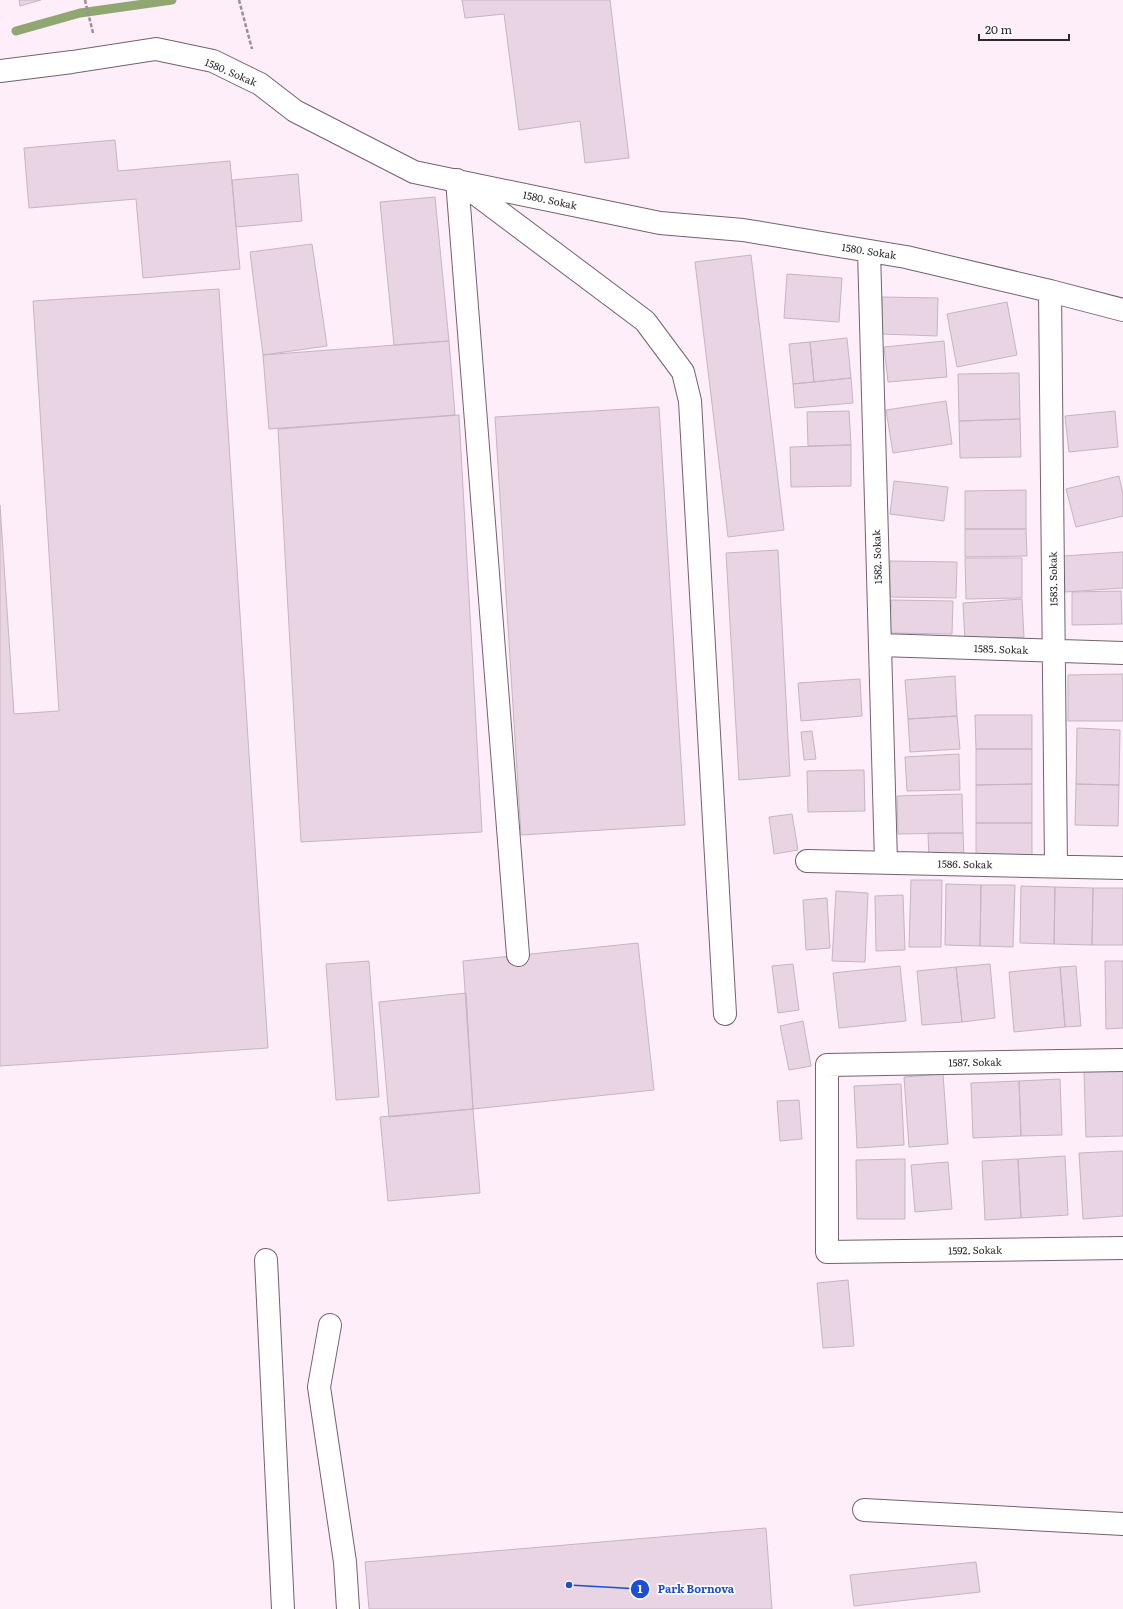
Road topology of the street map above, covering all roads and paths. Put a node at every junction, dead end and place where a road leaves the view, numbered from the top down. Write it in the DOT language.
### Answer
graph roads {
  1 [pos="85,0"];
  2 [pos="239,0"];
  3 [pos="92,27"];
  4 [pos="0,71"];
  5 [pos="260,84"];
  6 [pos="458,180"];
  7 [pos="869,251"];
  8 [pos="1050,291"];
  9 [pos="1123,310"];
  10 [pos="880,645"];
  11 [pos="1054,651"];
  12 [pos="1123,653"];
  13 [pos="807,860"];
  14 [pos="886,862"];
  15 [pos="1056,866"];
  16 [pos="1123,868"];
  17 [pos="518,954"];
  18 [pos="725,1014"];
  19 [pos="1123,1060"];
  20 [pos="1123,1248"];
  21 [pos="828,1252"];
  22 [pos="266,1260"];
  23 [pos="330,1325"];
  24 [pos="864,1510"];
  25 [pos="1123,1524"];
  26 [pos="283,1609"];
  27 [pos="348,1609"];
  1 -- 3 [label="path"];
  2 -- 5 [label="path"];
  4 -- 5 [label="street, 1580. Sokak"];
  5 -- 6 [label="street, 1580. Sokak"];
  6 -- 7 [label="street, 1580. Sokak"];
  6 -- 17 [label="street"];
  6 -- 18 [label="street"];
  7 -- 8 [label="street, 1580. Sokak"];
  7 -- 10 [label="street, 1582. Sokak"];
  8 -- 9 [label="street, 1580. Sokak"];
  8 -- 11 [label="street, 1583. Sokak"];
  10 -- 11 [label="street, 1585. Sokak"];
  10 -- 14 [label="street, 1582. Sokak"];
  11 -- 12 [label="street, 1585. Sokak"];
  11 -- 15 [label="street, 1583. Sokak"];
  13 -- 14 [label="street, 1586. Sokak"];
  14 -- 15 [label="street, 1586. Sokak"];
  15 -- 16 [label="street, 1586. Sokak"];
  19 -- 21 [label="street, 1587. Sokak"];
  20 -- 21 [label="street, 1592. Sokak"];
  22 -- 26 [label="street"];
  23 -- 27 [label="street"];
  24 -- 25 [label="street"];
}
